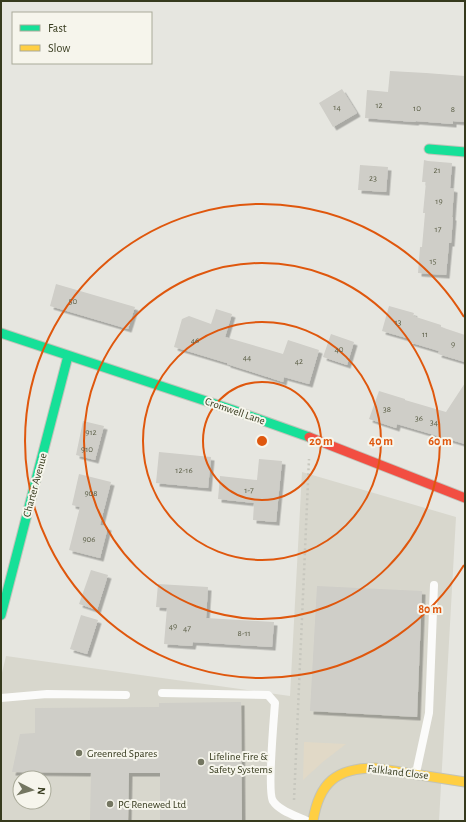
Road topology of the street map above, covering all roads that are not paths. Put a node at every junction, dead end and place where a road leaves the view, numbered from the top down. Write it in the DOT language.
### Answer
graph roads {
  1 [pos="429,149"];
  2 [pos="465,152"];
  3 [pos="1,333"];
  4 [pos="68,356"];
  5 [pos="465,498"];
  6 [pos="434,586"];
  7 [pos="1,615"];
  8 [pos="162,693"];
  9 [pos="126,695"];
  10 [pos="1,698"];
  11 [pos="416,774"];
  12 [pos="465,782"];
  13 [pos="307,821"];
  14 [pos="312,821"];
  1 -- 2 [label="street"];
  3 -- 4 [label="street, Cromwell Lane"];
  4 -- 5 [label="street, Cromwell Lane"];
  4 -- 7 [label="street, Charter Avenue"];
  6 -- 11 [label="lane"];
  8 -- 13 [label="lane"];
  9 -- 10 [label="lane"];
  11 -- 12 [label="street, Falkland Close"];
  11 -- 14 [label="street, Falkland Close"];
}
